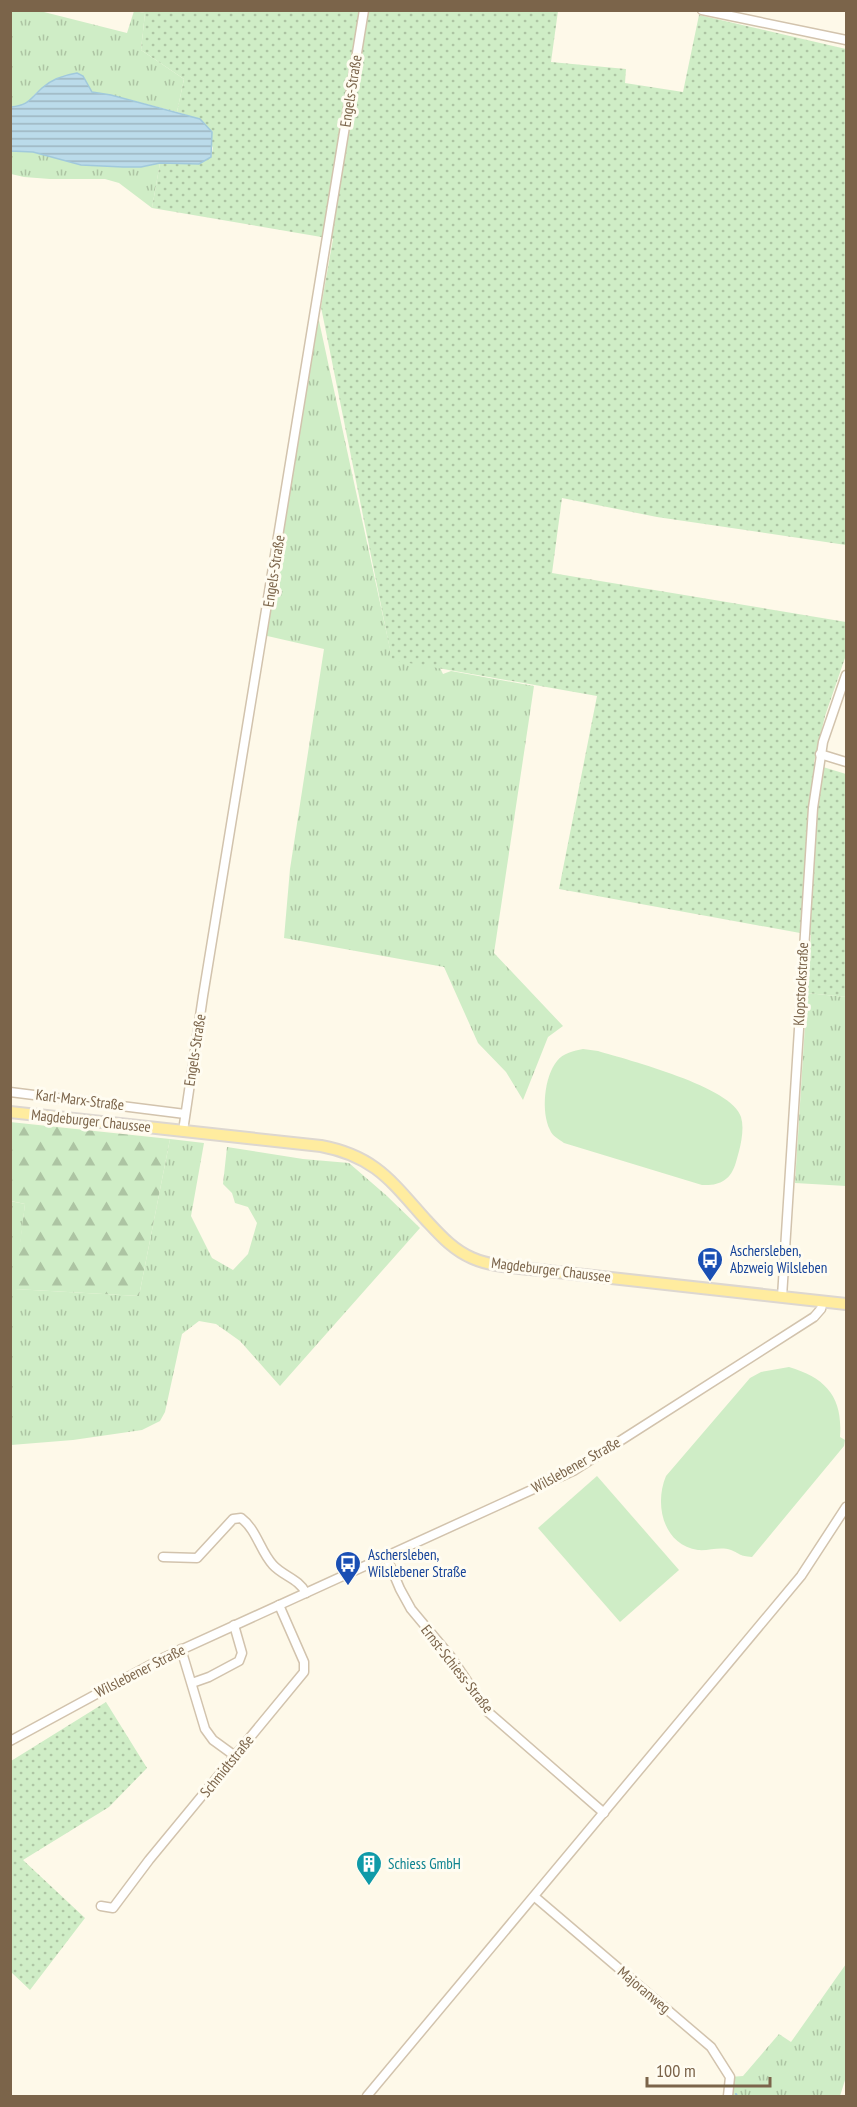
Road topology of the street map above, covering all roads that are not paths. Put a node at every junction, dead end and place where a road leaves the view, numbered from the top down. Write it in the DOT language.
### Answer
graph roads {
  1 [pos="364,10"];
  2 [pos="702,10"];
  3 [pos="846,40"];
  4 [pos="846,675"];
  5 [pos="820,754"];
  6 [pos="846,762"];
  7 [pos="10,1092"];
  8 [pos="10,1112"];
  9 [pos="185,1113"];
  10 [pos="183,1131"];
  11 [pos="782,1297"];
  12 [pos="823,1301"];
  13 [pos="846,1304"];
  14 [pos="846,1507"];
  15 [pos="386,1556"];
  16 [pos="163,1557"];
  17 [pos="306,1593"];
  18 [pos="279,1605"];
  19 [pos="234,1625"];
  20 [pos="178,1651"];
  21 [pos="192,1683"];
  22 [pos="10,1740"];
  23 [pos="235,1756"];
  24 [pos="604,1813"];
  25 [pos="535,1897"];
  26 [pos="101,1906"];
  27 [pos="367,2097"];
  28 [pos="728,2097"];
  1 -- 9 [label="street, Engels-Straße"];
  2 -- 3 [label="street"];
  4 -- 5 [label="street, Klopstockstraße"];
  5 -- 6 [label="street"];
  5 -- 11 [label="street, Klopstockstraße"];
  7 -- 9 [label="street, Karl-Marx-Straße"];
  8 -- 10 [label="main road, Magdeburger Chaussee"];
  9 -- 10 [label="street, Engels-Straße"];
  10 -- 11 [label="main road, Magdeburger Chaussee"];
  11 -- 12 [label="main road, Magdeburger Chaussee"];
  12 -- 13 [label="main road, Magdeburger Chaussee"];
  12 -- 15 [label="street, Wilslebener Straße"];
  14 -- 24 [label="street"];
  15 -- 17 [label="street, Wilslebener Straße"];
  15 -- 24 [label="street, Ernst-Schiess-Straße"];
  16 -- 17 [label="street"];
  17 -- 18 [label="street, Wilslebener Straße"];
  18 -- 19 [label="street, Wilslebener Straße"];
  18 -- 23 [label="street, Schmidtstraße"];
  19 -- 20 [label="street, Wilslebener Straße"];
  19 -- 21 [label="street"];
  20 -- 21 [label="street"];
  20 -- 22 [label="street, Wilslebener Straße"];
  21 -- 23 [label="street"];
  23 -- 26 [label="street, Schmidtstraße"];
  24 -- 25 [label="street"];
  25 -- 27 [label="street"];
  25 -- 28 [label="street, Majoranweg"];
}
